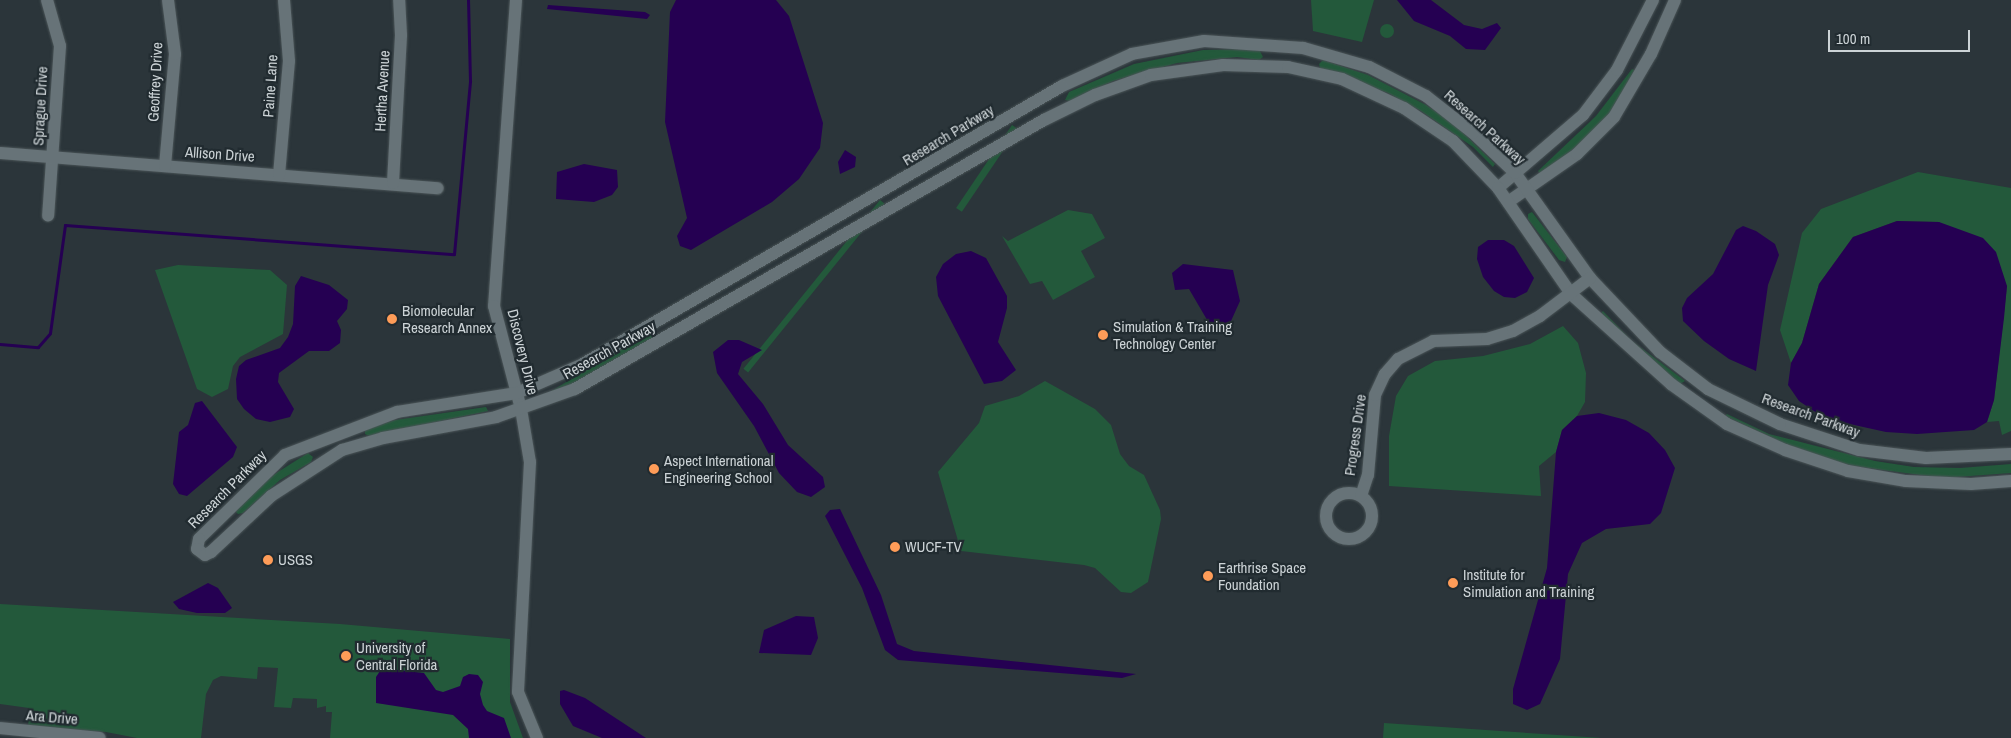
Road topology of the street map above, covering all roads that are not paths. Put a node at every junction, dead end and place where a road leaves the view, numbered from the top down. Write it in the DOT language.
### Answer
graph roads {
  1 [pos="48,0"];
  2 [pos="168,0"];
  3 [pos="284,0"];
  4 [pos="399,0"];
  5 [pos="516,0"];
  6 [pos="1653,0"];
  7 [pos="1675,0"];
  8 [pos="1284,46"];
  9 [pos="1303,48"];
  10 [pos="1288,67"];
  11 [pos="0,153"];
  12 [pos="54,156"];
  13 [pos="165,166"];
  14 [pos="1514,173"];
  15 [pos="279,174"];
  16 [pos="393,183"];
  17 [pos="438,188"];
  18 [pos="1498,188"];
  19 [pos="1526,189"];
  20 [pos="1508,202"];
  21 [pos="48,216"];
  22 [pos="1590,278"];
  23 [pos="1571,294"];
  24 [pos="517,393"];
  25 [pos="521,409"];
  26 [pos="2011,454"];
  27 [pos="2011,481"];
  28 [pos="1361,496"];
  29 [pos="0,728"];
  30 [pos="100,738"];
  31 [pos="537,738"];
  1 -- 12 [label="street, Sprague Drive"];
  2 -- 13 [label="street, Geoffrey Drive"];
  3 -- 15 [label="street, Paine Lane"];
  4 -- 16 [label="street, Hertha Avenue"];
  5 -- 24 [label="street, Discovery Drive"];
  6 -- 14 [label="street"];
  7 -- 19 [label="street"];
  8 -- 9 [label="street, Research Parkway"];
  8 -- 10 [label="street"];
  8 -- 24 [label="street, Research Parkway"];
  9 -- 10 [label="street"];
  9 -- 14 [label="street, Research Parkway"];
  10 -- 18 [label="street, Research Parkway"];
  10 -- 25 [label="street, Research Parkway"];
  11 -- 12 [label="street, Allison Drive"];
  12 -- 13 [label="street, Allison Drive"];
  12 -- 21 [label="street, Sprague Drive"];
  13 -- 15 [label="street, Allison Drive"];
  14 -- 18 [label="street"];
  14 -- 19 [label="street, Research Parkway"];
  15 -- 16 [label="street, Allison Drive"];
  16 -- 17 [label="street, Allison Drive"];
  18 -- 20 [label="street, Research Parkway"];
  19 -- 20 [label="street"];
  19 -- 22 [label="street, Research Parkway"];
  20 -- 23 [label="street, Research Parkway"];
  22 -- 23 [label="street, Progress Drive"];
  22 -- 26 [label="street, Research Parkway"];
  23 -- 27 [label="street, Research Parkway"];
  23 -- 28 [label="street, Progress Drive"];
  24 -- 25 [label="street, Discovery Drive"];
  24 -- 25 [label="street, Research Parkway"];
  25 -- 31 [label="street, Discovery Drive"];
  29 -- 30 [label="street, Ara Drive"];
}
